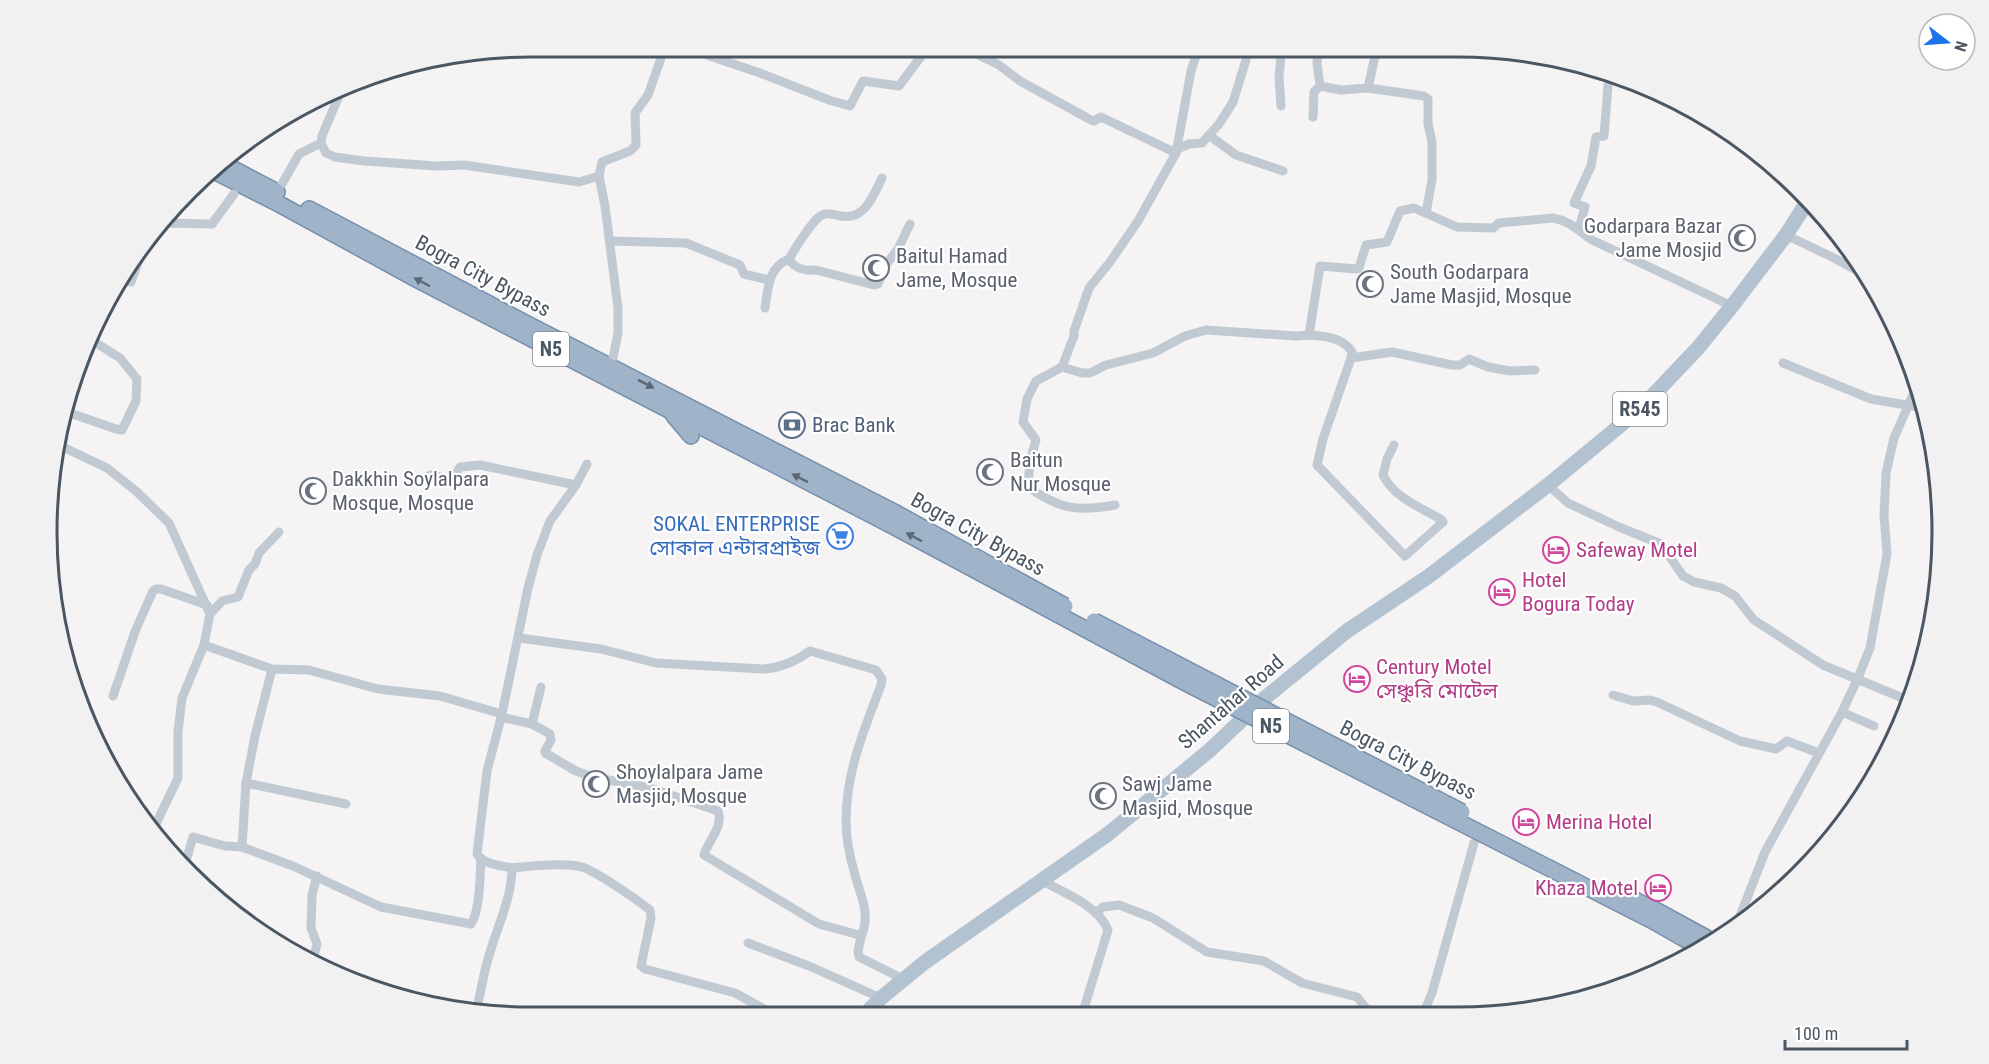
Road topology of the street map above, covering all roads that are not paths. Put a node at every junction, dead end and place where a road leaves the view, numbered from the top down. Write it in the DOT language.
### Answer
graph roads {
  1 [pos="661,57"];
  2 [pos="713,57"];
  3 [pos="921,57"];
  4 [pos="982,57"];
  5 [pos="1196,57"];
  6 [pos="1247,57"];
  7 [pos="1281,57"];
  8 [pos="1318,57"];
  9 [pos="1375,57"];
  10 [pos="1608,81"];
  11 [pos="1320,86"];
  12 [pos="1368,88"];
  13 [pos="338,99"];
  14 [pos="1281,106"];
  15 [pos="1312,117"];
  16 [pos="1210,136"];
  17 [pos="321,143"];
  18 [pos="1177,151"];
  19 [pos="230,166"];
  20 [pos="1283,171"];
  21 [pos="220,174"];
  22 [pos="599,176"];
  23 [pos="882,178"];
  24 [pos="282,184"];
  25 [pos="234,194"];
  26 [pos="1804,208"];
  27 [pos="1426,213"];
  28 [pos="172,223"];
  29 [pos="910,224"];
  30 [pos="1581,230"];
  31 [pos="1786,235"];
  32 [pos="610,241"];
  33 [pos="789,259"];
  34 [pos="1852,268"];
  35 [pos="770,280"];
  36 [pos="1732,306"];
  37 [pos="765,308"];
  38 [pos="1309,335"];
  39 [pos="96,343"];
  40 [pos="613,358"];
  41 [pos="1352,358"];
  42 [pos="1784,363"];
  43 [pos="1062,367"];
  44 [pos="1535,370"];
  45 [pos="1912,396"];
  46 [pos="1908,405"];
  47 [pos="1915,406"];
  48 [pos="668,409"];
  49 [pos="72,413"];
  50 [pos="692,436"];
  51 [pos="1394,445"];
  52 [pos="65,448"];
  53 [pos="587,464"];
  54 [pos="430,476"];
  55 [pos="1548,484"];
  56 [pos="576,485"];
  57 [pos="1115,505"];
  58 [pos="892,518"];
  59 [pos="279,532"];
  60 [pos="208,610"];
  61 [pos="519,638"];
  62 [pos="204,645"];
  63 [pos="272,669"];
  64 [pos="1858,678"];
  65 [pos="541,687"];
  66 [pos="1613,695"];
  67 [pos="113,696"];
  68 [pos="1902,698"];
  69 [pos="1842,712"];
  70 [pos="502,715"];
  71 [pos="532,724"];
  72 [pos="1874,726"];
  73 [pos="1819,753"];
  74 [pos="246,783"];
  75 [pos="346,804"];
  76 [pos="156,823"];
  77 [pos="1474,843"];
  78 [pos="242,848"];
  79 [pos="187,858"];
  80 [pos="481,860"];
  81 [pos="512,868"];
  82 [pos="317,876"];
  83 [pos="1040,880"];
  84 [pos="1097,912"];
  85 [pos="1742,912"];
  86 [pos="1657,917"];
  87 [pos="861,937"];
  88 [pos="1703,937"];
  89 [pos="748,942"];
  90 [pos="1694,943"];
  91 [pos="315,954"];
  92 [pos="903,979"];
  93 [pos="881,998"];
  94 [pos="478,1004"];
  95 [pos="761,1007"];
  96 [pos="872,1007"];
  97 [pos="1084,1007"];
  98 [pos="1365,1007"];
  99 [pos="1426,1007"];
  1 -- 22 [label="street"];
  2 -- 3 [label="street"];
  4 -- 18 [label="street"];
  5 -- 18 [label="street"];
  6 -- 16 [label="street"];
  7 -- 14 [label="street"];
  8 -- 11 [label="street"];
  9 -- 12 [label="street"];
  10 -- 30 [label="street"];
  11 -- 12 [label="street"];
  11 -- 15 [label="street"];
  12 -- 27 [label="street"];
  13 -- 17 [label="street"];
  16 -- 18 [label="street"];
  16 -- 20 [label="street"];
  17 -- 22 [label="street"];
  17 -- 24 [label="street"];
  18 -- 43 [label="street"];
  19 -- 58 [label="highway, Bogra City Bypass / N5, one-way"];
  48 -- 21 [label="highway, Bogra City Bypass / N5, one-way"];
  22 -- 32 [label="street"];
  23 -- 33 [label="street"];
  25 -- 28 [label="street"];
  26 -- 31 [label="main road, R545"];
  27 -- 30 [label="street"];
  27 -- 38 [label="street"];
  29 -- 33 [label="street"];
  30 -- 36 [label="street"];
  31 -- 34 [label="street"];
  31 -- 36 [label="main road, R545"];
  32 -- 35 [label="street"];
  32 -- 40 [label="street"];
  33 -- 35 [label="street"];
  35 -- 37 [label="street"];
  36 -- 55 [label="main road, R545"];
  38 -- 41 [label="street"];
  38 -- 43 [label="street"];
  39 -- 49 [label="street"];
  41 -- 44 [label="street"];
  41 -- 51 [label="street"];
  42 -- 46 [label="street"];
  43 -- 57 [label="street"];
  45 -- 46 [label="street"];
  46 -- 47 [label="street"];
  46 -- 64 [label="street"];
  48 -- 50 [label="highway"];
  58 -- 48 [label="highway, Bogra City Bypass / N5, one-way"];
  52 -- 60 [label="street"];
  53 -- 56 [label="street"];
  54 -- 56 [label="street"];
  55 -- 64 [label="street"];
  55 -- 83 [label="main road, Shantahar Road / R545"];
  56 -- 61 [label="street"];
  58 -- 86 [label="highway, Bogra City Bypass / N5, bridge"];
  59 -- 60 [label="street"];
  60 -- 62 [label="street"];
  60 -- 67 [label="street"];
  61 -- 70 [label="street"];
  61 -- 87 [label="street"];
  62 -- 63 [label="street"];
  62 -- 76 [label="street"];
  63 -- 70 [label="street"];
  63 -- 74 [label="street"];
  64 -- 68 [label="street"];
  64 -- 69 [label="street"];
  65 -- 71 [label="street"];
  66 -- 73 [label="street"];
  69 -- 72 [label="street"];
  69 -- 73 [label="street"];
  70 -- 71 [label="street"];
  70 -- 80 [label="street"];
  71 -- 87 [label="street"];
  73 -- 85 [label="street"];
  74 -- 75 [label="street"];
  74 -- 78 [label="street"];
  77 -- 99 [label="street"];
  78 -- 79 [label="street"];
  78 -- 82 [label="street"];
  80 -- 81 [label="street"];
  80 -- 82 [label="street"];
  81 -- 94 [label="street"];
  81 -- 95 [label="street"];
  82 -- 91 [label="street"];
  83 -- 84 [label="street"];
  83 -- 92 [label="main road, Shantahar Road / R545"];
  84 -- 97 [label="street"];
  84 -- 98 [label="street"];
  86 -- 88 [label="highway, Bogra City Bypass / N5"];
  86 -- 90 [label="highway, Bogra City Bypass / N5"];
  87 -- 92 [label="street"];
  89 -- 93 [label="street"];
  92 -- 93 [label="main road, Shantahar Road / R545"];
  93 -- 96 [label="main road, Shantahar Road / R545"];
}
